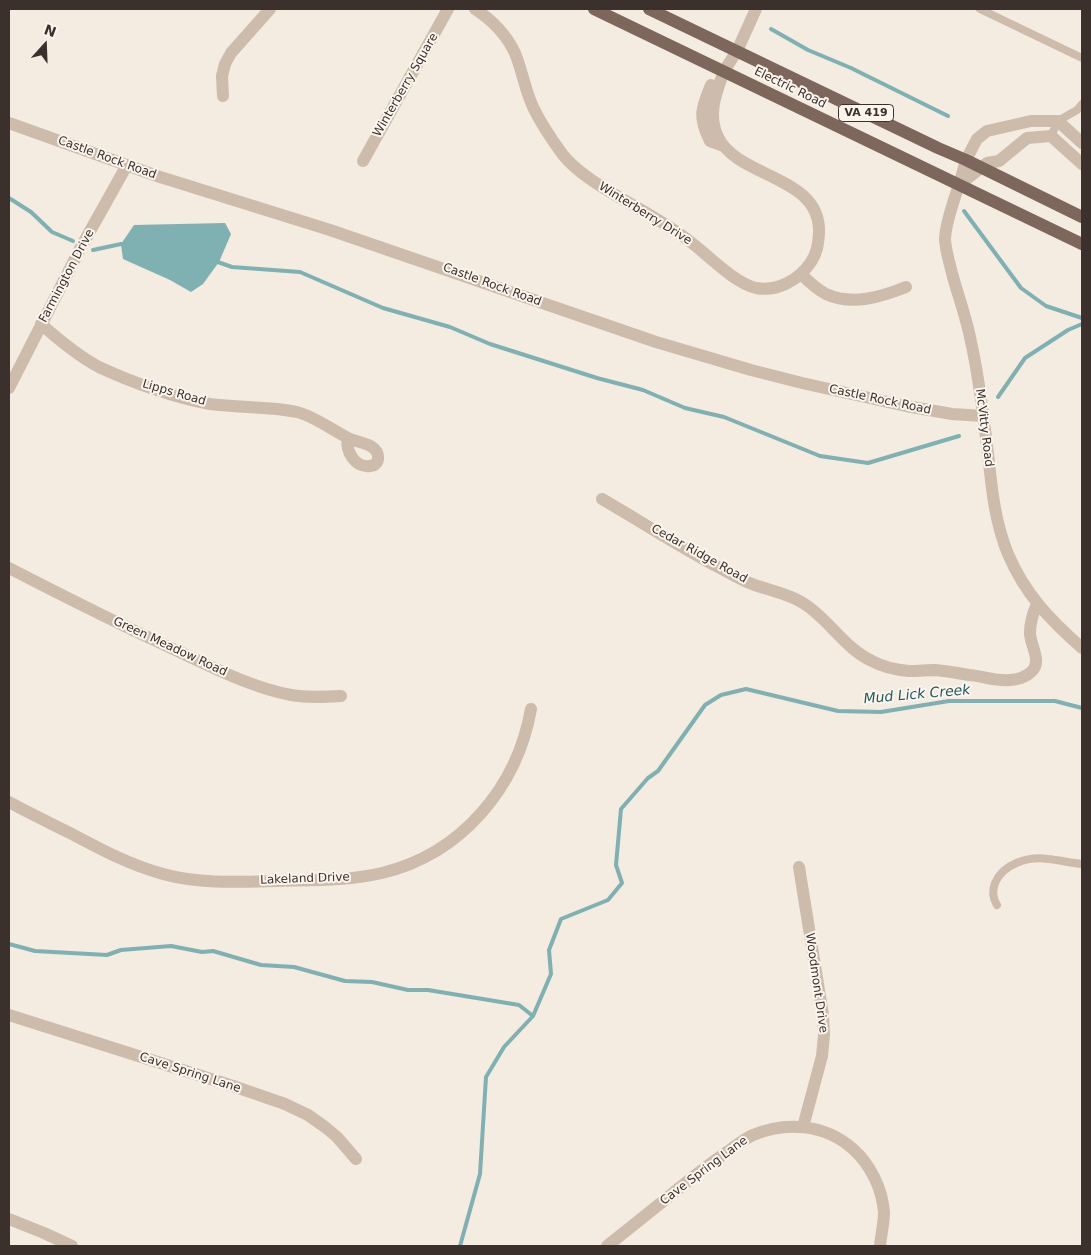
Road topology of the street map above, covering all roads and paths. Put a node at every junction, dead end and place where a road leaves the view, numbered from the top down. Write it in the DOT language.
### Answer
graph roads {
  1 [pos="270,9"];
  2 [pos="448,9"];
  3 [pos="475,9"];
  4 [pos="594,9"];
  5 [pos="649,9"];
  6 [pos="756,9"];
  7 [pos="980,9"];
  8 [pos="737,51"];
  9 [pos="1082,58"];
  10 [pos="724,71"];
  11 [pos="223,96"];
  12 [pos="1082,104"];
  13 [pos="1058,121"];
  14 [pos="9,123"];
  15 [pos="1051,136"];
  16 [pos="1082,143"];
  17 [pos="966,160"];
  18 [pos="363,161"];
  19 [pos="1082,164"];
  20 [pos="127,165"];
  21 [pos="981,167"];
  22 [pos="959,185"];
  23 [pos="1082,217"];
  24 [pos="1082,244"];
  25 [pos="800,274"];
  26 [pos="906,287"];
  27 [pos="41,324"];
  28 [pos="9,388"];
  29 [pos="983,416"];
  30 [pos="348,438"];
  31 [pos="602,499"];
  32 [pos="9,568"];
  33 [pos="1037,604"];
  34 [pos="1082,648"];
  35 [pos="341,696"];
  36 [pos="531,709"];
  37 [pos="9,802"];
  38 [pos="1082,864"];
  39 [pos="799,867"];
  40 [pos="997,905"];
  41 [pos="9,1015"];
  42 [pos="802,1127"];
  43 [pos="356,1158"];
  44 [pos="9,1219"];
  45 [pos="72,1246"];
  46 [pos="607,1246"];
  47 [pos="880,1246"];
  1 -- 11 [label="street"];
  2 -- 18 [label="street, Winterberry Square"];
  3 -- 25 [label="street, Winterberry Drive"];
  4 -- 10 [label="main road, Electric Road / VA 419"];
  5 -- 8 [label="main road, Electric Road / VA 419"];
  6 -- 8 [label="street"];
  7 -- 9 [label="lane"];
  8 -- 10 [label="street"];
  8 -- 17 [label="main road, Electric Road / VA 419"];
  10 -- 22 [label="main road, Electric Road / VA 419"];
  10 -- 25 [label="street, Winterberry Drive"];
  12 -- 13 [label="lane"];
  13 -- 15 [label="lane"];
  13 -- 16 [label="street"];
  13 -- 17 [label="street, McVitty Road"];
  14 -- 20 [label="street, Castle Rock Road"];
  15 -- 19 [label="street"];
  15 -- 21 [label="street"];
  17 -- 21 [label="main road, Electric Road / VA 419"];
  17 -- 22 [label="street, McVitty Road"];
  20 -- 27 [label="street, Farmington Drive"];
  20 -- 29 [label="street, Castle Rock Road"];
  21 -- 22 [label="street"];
  21 -- 23 [label="main road, Electric Road / VA 419"];
  22 -- 24 [label="main road, Electric Road / VA 419"];
  22 -- 29 [label="street, McVitty Road"];
  25 -- 26 [label="street"];
  27 -- 28 [label="street, Farmington Drive"];
  27 -- 30 [label="street, Lipps Road"];
  29 -- 33 [label="street, McVitty Road"];
  31 -- 33 [label="street, Cedar Ridge Road"];
  32 -- 35 [label="street, Green Meadow Road"];
  33 -- 34 [label="street, McVitty Road"];
  36 -- 37 [label="street, Lakeland Drive"];
  38 -- 40 [label="lane"];
  39 -- 42 [label="street, Woodmont Drive"];
  41 -- 43 [label="street, Cave Spring Lane"];
  42 -- 46 [label="street, Cave Spring Lane"];
  42 -- 47 [label="street, Cave Spring Lane"];
  44 -- 45 [label="street"];
}
